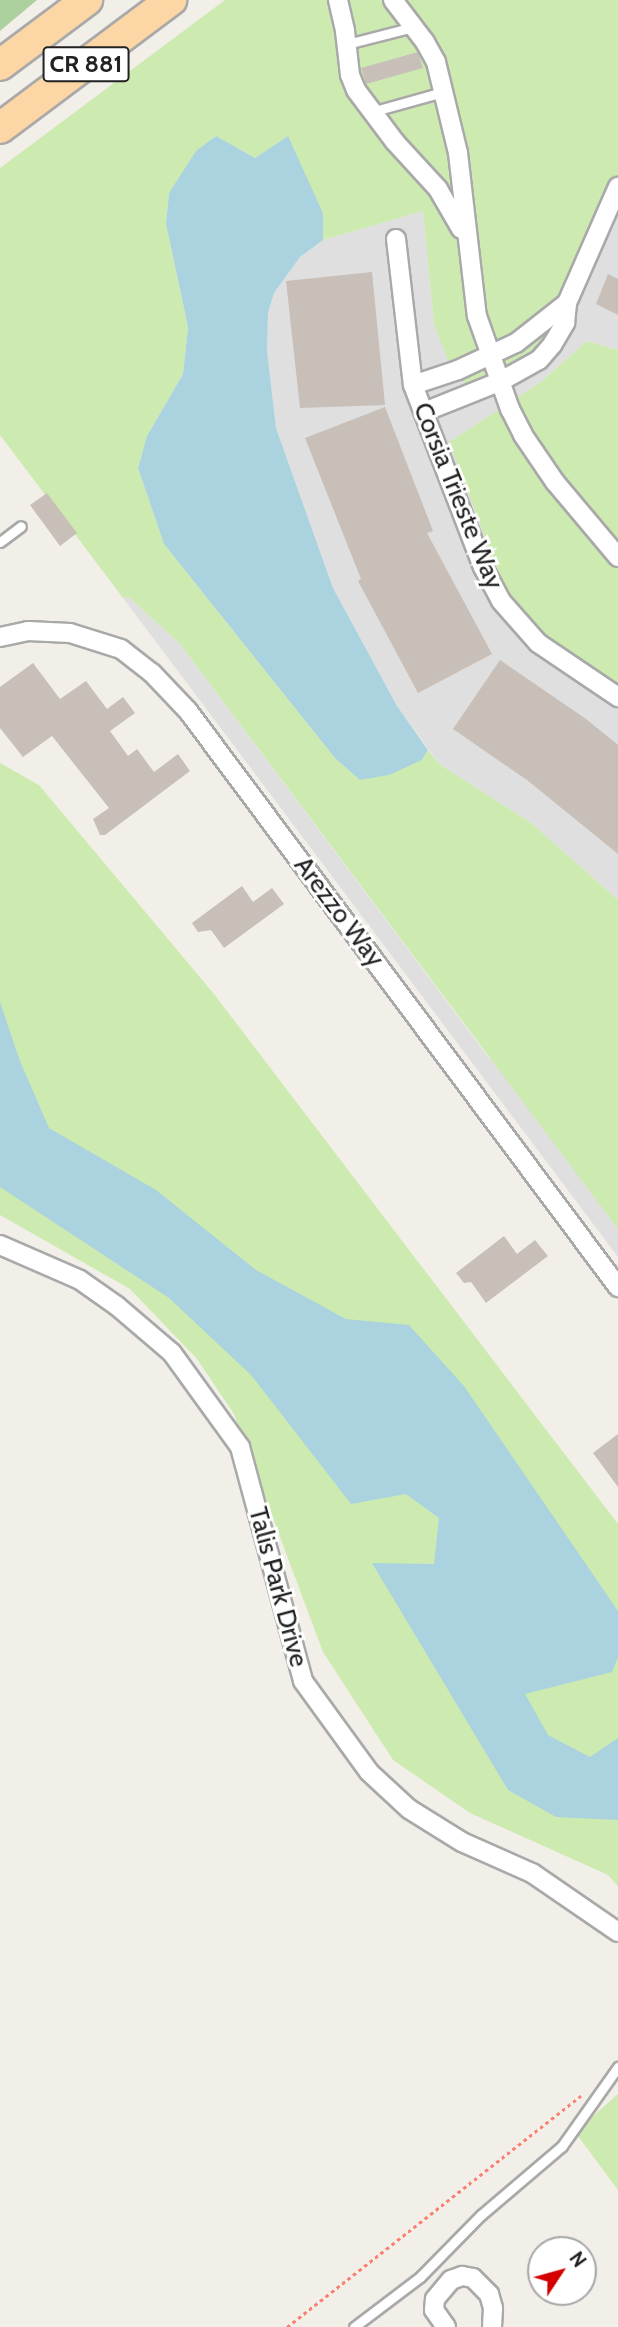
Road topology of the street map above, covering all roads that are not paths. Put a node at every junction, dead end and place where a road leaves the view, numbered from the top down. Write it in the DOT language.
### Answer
graph roads {
  1 [pos="87,0"];
  2 [pos="171,0"];
  3 [pos="338,0"];
  4 [pos="393,0"];
  5 [pos="413,27"];
  6 [pos="346,44"];
  7 [pos="0,65"];
  8 [pos="443,92"];
  9 [pos="370,112"];
  10 [pos="0,128"];
  11 [pos="618,187"];
  12 [pos="396,239"];
  13 [pos="468,245"];
  14 [pos="567,303"];
  15 [pos="491,354"];
  16 [pos="501,381"];
  17 [pos="414,385"];
  18 [pos="424,412"];
  19 [pos="21,526"];
  20 [pos="0,542"];
  21 [pos="618,557"];
  22 [pos="0,637"];
  23 [pos="618,697"];
  24 [pos="0,1245"];
  25 [pos="618,1287"];
  26 [pos="618,1932"];
  27 [pos="618,2067"];
  28 [pos="354,2327"];
  29 [pos="446,2327"];
  30 [pos="492,2327"];
  1 -- 7 [label="main road, CR 881"];
  2 -- 10 [label="main road, CR 881"];
  3 -- 6 [label="street"];
  4 -- 5 [label="street"];
  5 -- 6 [label="lane"];
  5 -- 8 [label="street"];
  6 -- 9 [label="street"];
  8 -- 9 [label="lane"];
  8 -- 13 [label="street"];
  9 -- 13 [label="street"];
  11 -- 14 [label="street"];
  12 -- 17 [label="street, Corsia Trieste Way"];
  13 -- 15 [label="street"];
  14 -- 15 [label="street"];
  14 -- 16 [label="street"];
  15 -- 16 [label="street"];
  15 -- 17 [label="street"];
  16 -- 18 [label="street"];
  16 -- 21 [label="street"];
  17 -- 18 [label="street, Corsia Trieste Way"];
  18 -- 23 [label="street, Corsia Trieste Way"];
  19 -- 20 [label="lane"];
  22 -- 25 [label="street, Arezzo Way"];
  24 -- 26 [label="street, Talis Park Drive"];
  27 -- 28 [label="lane"];
  29 -- 30 [label="street"];
}
